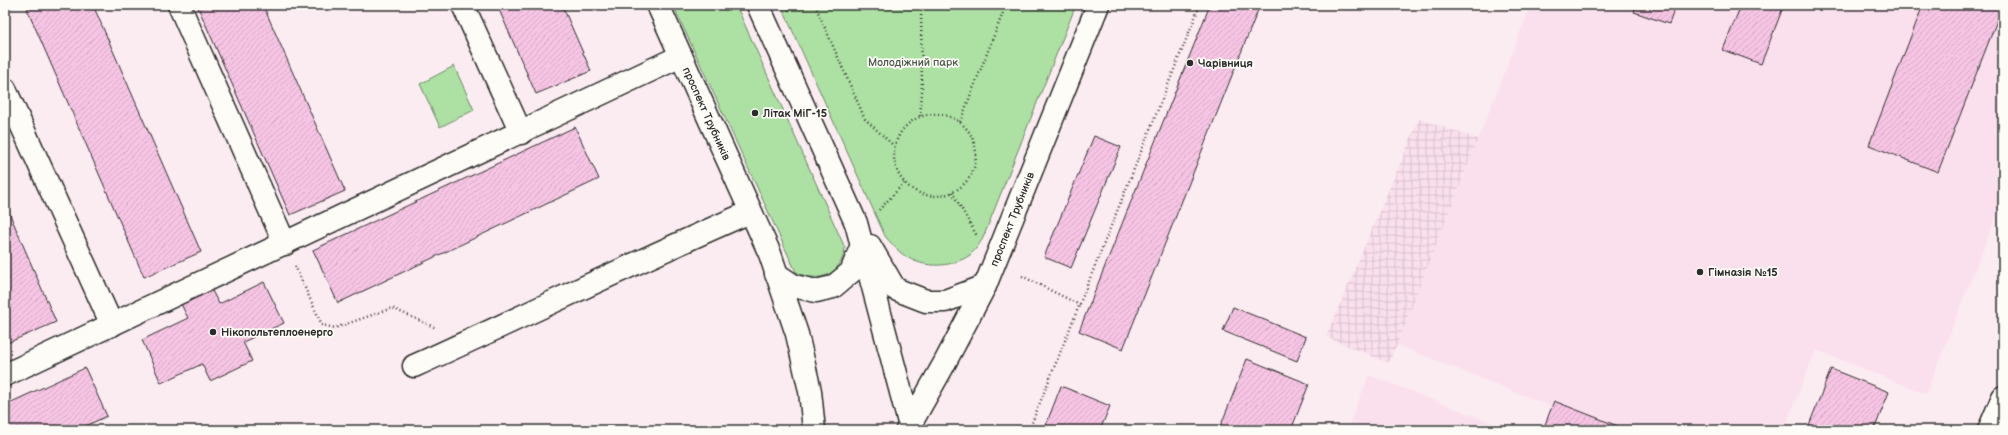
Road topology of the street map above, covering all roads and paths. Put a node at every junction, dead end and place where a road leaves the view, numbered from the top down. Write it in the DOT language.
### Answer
graph roads {
  1 [pos="179,5"];
  2 [pos="463,5"];
  3 [pos="658,5"];
  4 [pos="758,5"];
  5 [pos="815,5"];
  6 [pos="921,5"];
  7 [pos="1006,5"];
  8 [pos="1098,5"];
  9 [pos="1200,5"];
  10 [pos="681,56"];
  11 [pos="5,89"];
  12 [pos="920,116"];
  13 [pos="960,122"];
  14 [pos="520,133"];
  15 [pos="894,146"];
  16 [pos="904,183"];
  17 [pos="952,192"];
  18 [pos="750,212"];
  19 [pos="875,214"];
  20 [pos="856,223"];
  21 [pos="981,241"];
  22 [pos="285,244"];
  23 [pos="862,245"];
  24 [pos="776,274"];
  25 [pos="1022,276"];
  26 [pos="985,286"];
  27 [pos="1080,305"];
  28 [pos="112,324"];
  29 [pos="439,329"];
  30 [pos="414,366"];
  31 [pos="5,375"];
  32 [pos="2003,397"];
  33 [pos="909,428"];
  34 [pos="814,430"];
  35 [pos="1029,430"];
  36 [pos="1989,430"];
  1 -- 22 [label="main road"];
  2 -- 14 [label="main road"];
  3 -- 10 [label="main road, проспект Трубників"];
  4 -- 20 [label="main road, проспект Трубників"];
  5 -- 15 [label="path"];
  6 -- 12 [label="path"];
  7 -- 13 [label="path"];
  8 -- 26 [label="main road, проспект Трубників"];
  9 -- 27 [label="path"];
  10 -- 14 [label="main road"];
  10 -- 18 [label="main road, проспект Трубників"];
  11 -- 28 [label="main road"];
  12 -- 13 [label="path"];
  12 -- 15 [label="path"];
  13 -- 17 [label="path"];
  14 -- 22 [label="main road"];
  15 -- 16 [label="path"];
  16 -- 17 [label="path"];
  16 -- 19 [label="path"];
  17 -- 21 [label="path"];
  18 -- 24 [label="main road, проспект Трубників"];
  18 -- 30 [label="main road"];
  20 -- 23 [label="main road, проспект Трубників"];
  20 -- 26 [label="main road"];
  22 -- 28 [label="main road"];
  22 -- 29 [label="path"];
  23 -- 24 [label="main road"];
  23 -- 33 [label="main road, проспект Трубників"];
  24 -- 34 [label="main road, проспект Трубників"];
  25 -- 27 [label="path"];
  26 -- 33 [label="main road, проспект Трубників"];
  27 -- 35 [label="path"];
  28 -- 31 [label="main road"];
  32 -- 36 [label="main road"];
}
